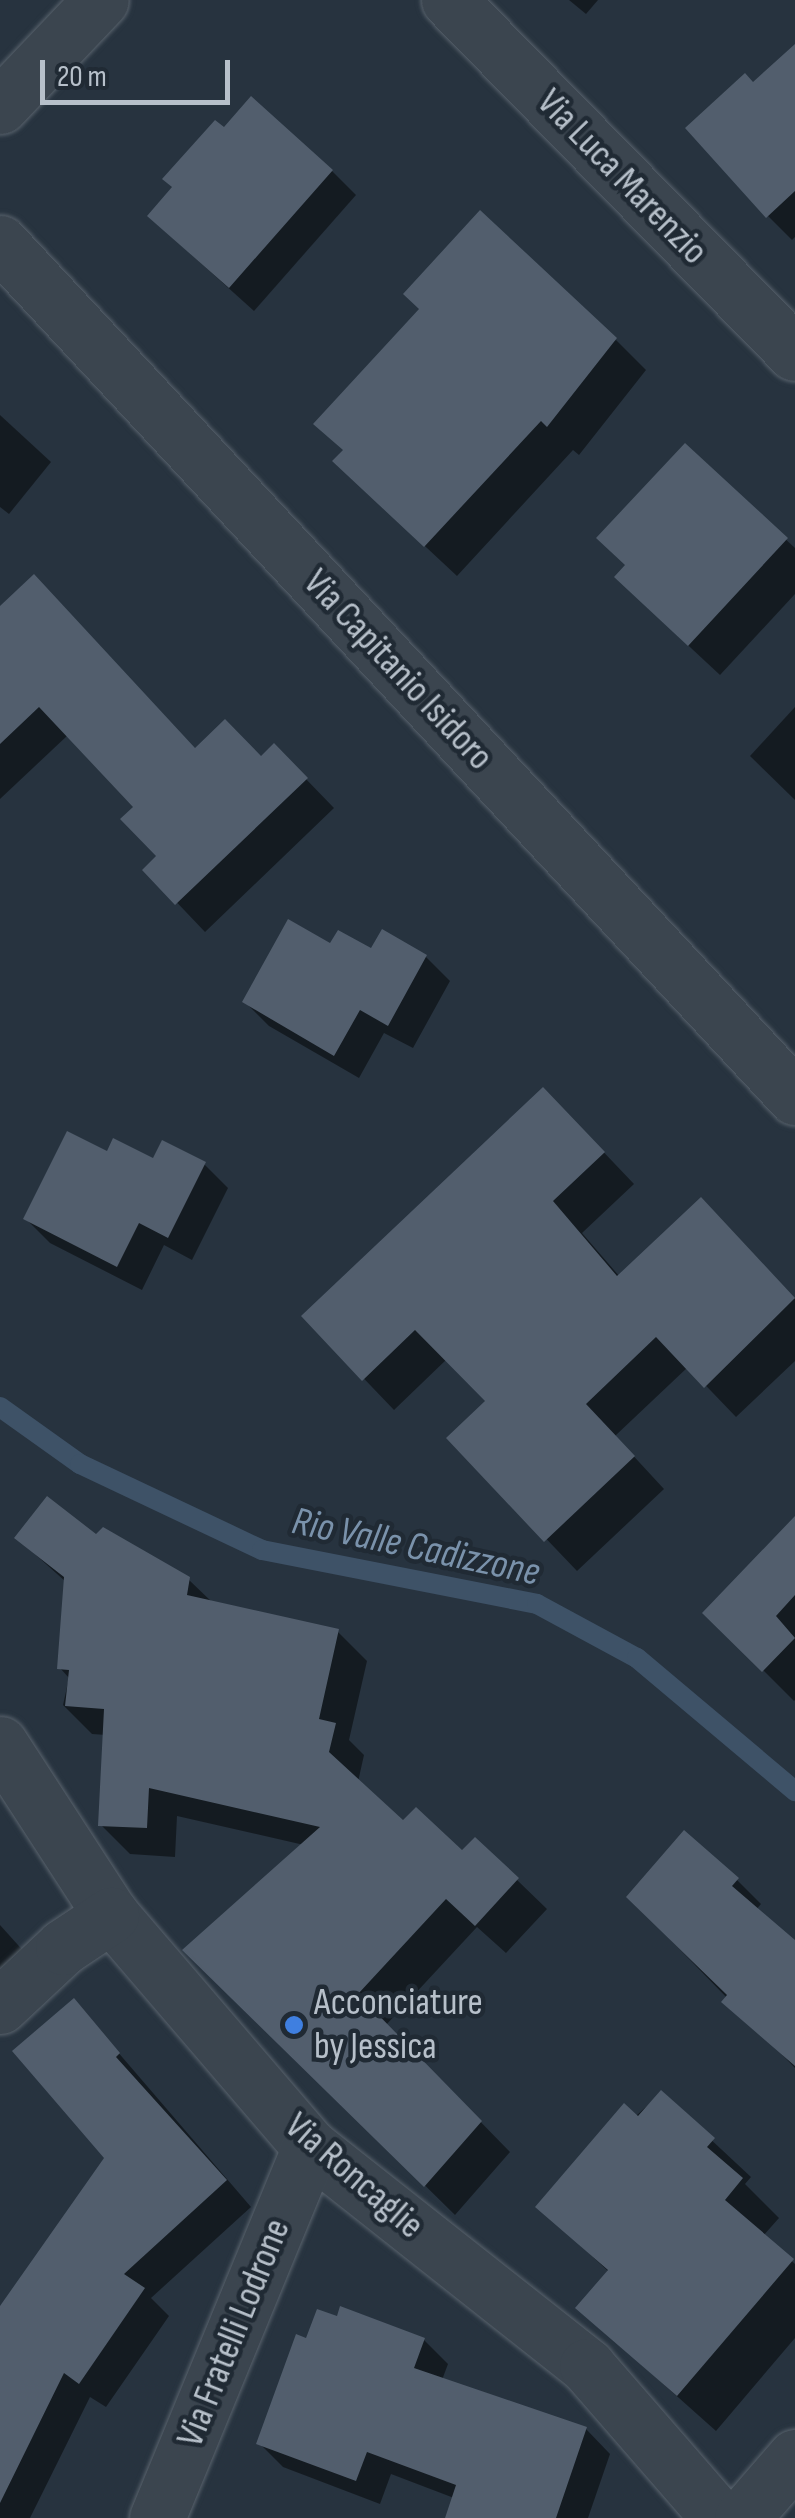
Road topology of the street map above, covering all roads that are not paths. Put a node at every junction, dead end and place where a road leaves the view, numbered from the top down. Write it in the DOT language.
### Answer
graph roads {
  1 [pos="101,0"];
  2 [pos="449,0"];
  3 [pos="0,106"];
  4 [pos="0,243"];
  5 [pos="795,353"];
  6 [pos="795,1097"];
  7 [pos="0,1744"];
  8 [pos="111,1915"];
  9 [pos="0,2006"];
  10 [pos="310,2147"];
  11 [pos="795,2457"];
  12 [pos="695,2507"];
  13 [pos="157,2518"];
  14 [pos="742,2518"];
  1 -- 3 [label="street"];
  2 -- 5 [label="street, Via Luca Marenzio"];
  4 -- 6 [label="street, Via Capitanio Isidoro"];
  7 -- 8 [label="street, Via Roncaglie"];
  8 -- 9 [label="street"];
  8 -- 10 [label="street, Via Roncaglie"];
  10 -- 12 [label="street, Via Roncaglie"];
  10 -- 13 [label="street, Via Fratelli Lodrone"];
  11 -- 14 [label="street"];
}
